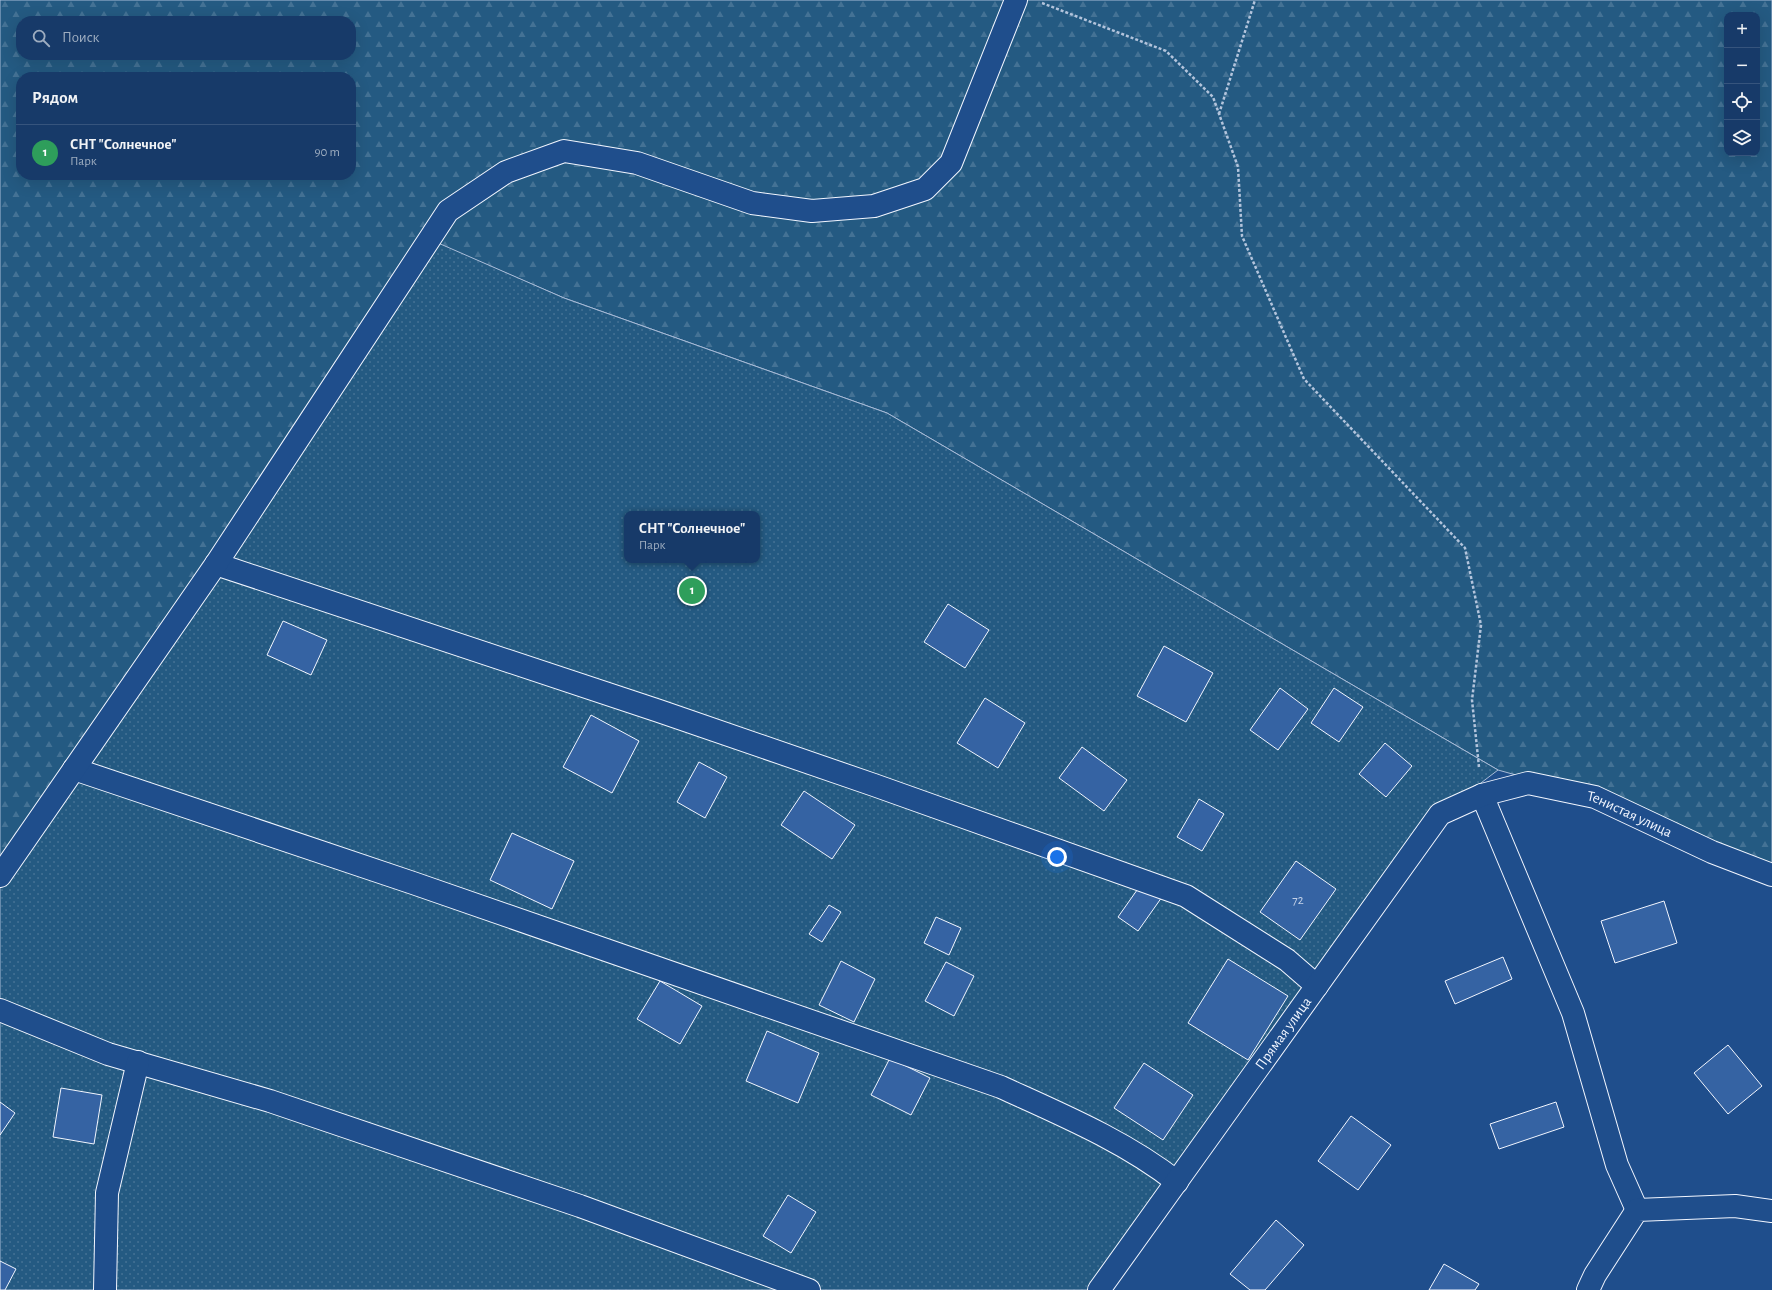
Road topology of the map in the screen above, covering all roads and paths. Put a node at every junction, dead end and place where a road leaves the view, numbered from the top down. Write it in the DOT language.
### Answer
graph roads {
  1 [pos="1016,0"];
  2 [pos="1034,0"];
  3 [pos="1255,0"];
  4 [pos="1219,114"];
  5 [pos="216,564"];
  6 [pos="74,769"];
  7 [pos="1482,796"];
  8 [pos="1772,875"];
  9 [pos="0,876"];
  10 [pos="1317,986"];
  11 [pos="0,1010"];
  12 [pos="138,1062"];
  13 [pos="1176,1182"];
  14 [pos="1637,1210"];
  15 [pos="1772,1211"];
  16 [pos="105,1290"];
  17 [pos="809,1290"];
  18 [pos="1099,1290"];
  19 [pos="1588,1290"];
  1 -- 5 [label="street"];
  2 -- 4 [label="path"];
  3 -- 4 [label="path"];
  4 -- 7 [label="path"];
  5 -- 6 [label="street"];
  5 -- 10 [label="street"];
  6 -- 9 [label="street"];
  6 -- 13 [label="street"];
  7 -- 8 [label="street, Тенистая улица"];
  7 -- 10 [label="street, Прямая улица"];
  7 -- 14 [label="street"];
  10 -- 13 [label="street, Прямая улица"];
  11 -- 12 [label="street"];
  12 -- 16 [label="street"];
  12 -- 17 [label="street"];
  13 -- 18 [label="street, Прямая улица"];
  14 -- 15 [label="street"];
  14 -- 19 [label="street"];
}
